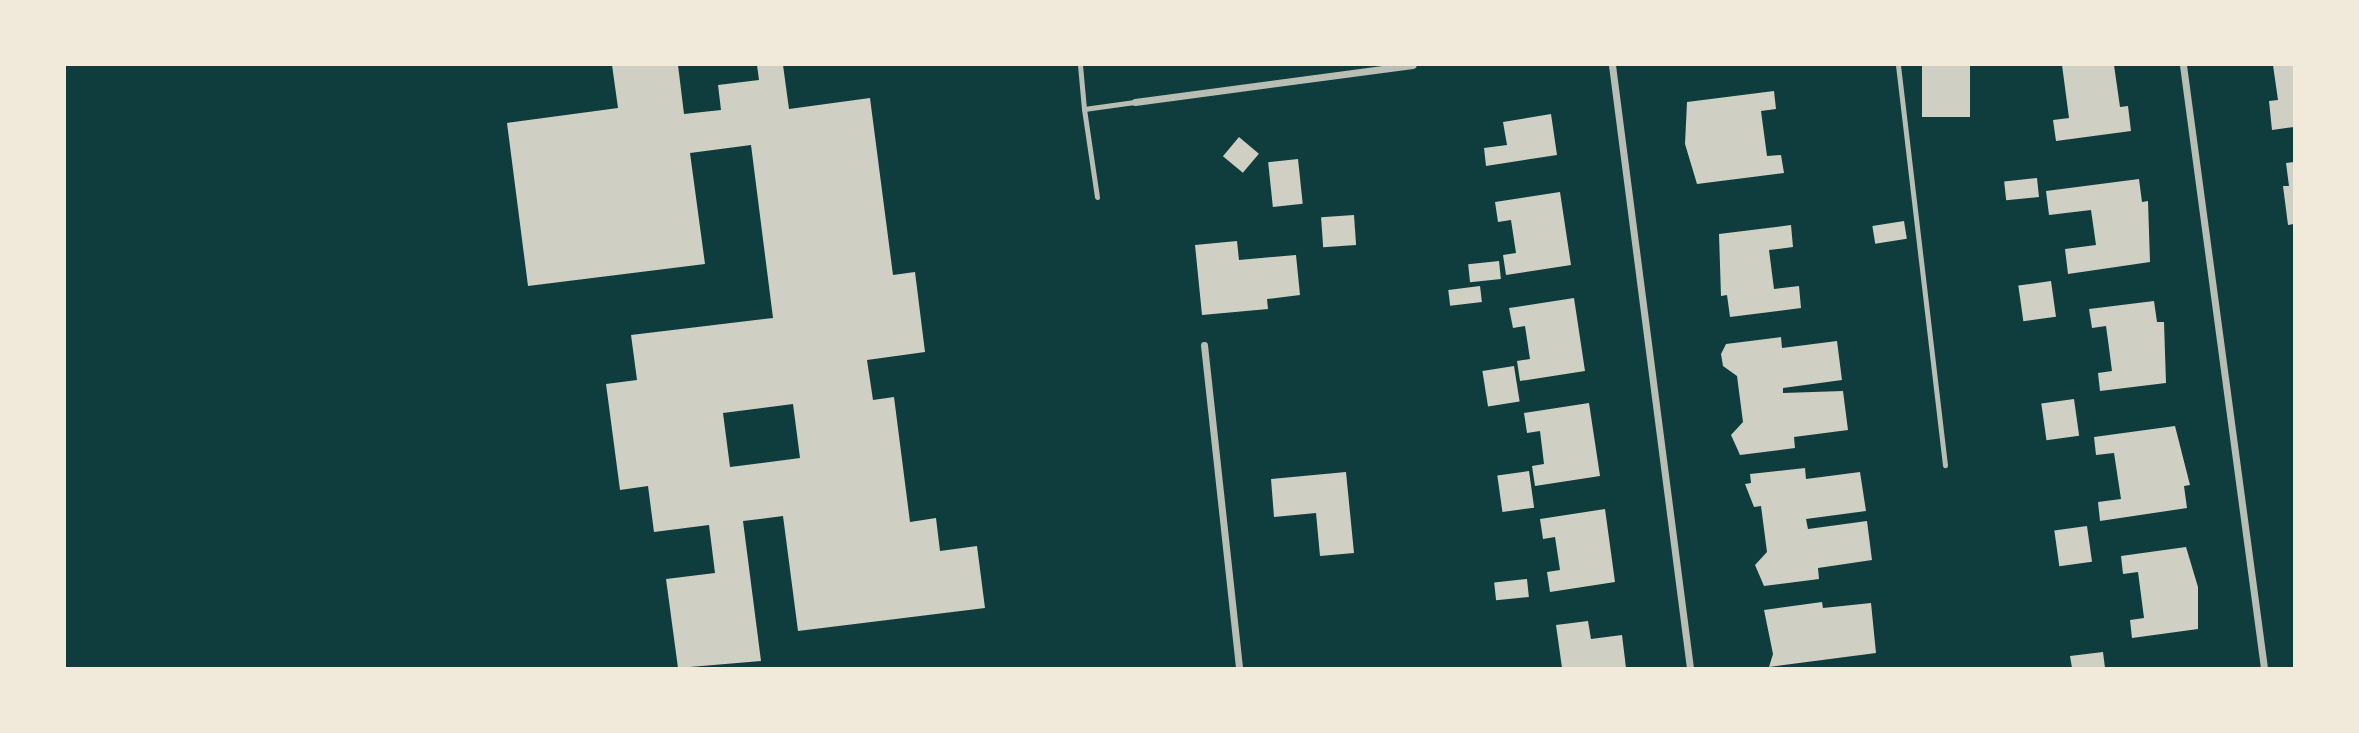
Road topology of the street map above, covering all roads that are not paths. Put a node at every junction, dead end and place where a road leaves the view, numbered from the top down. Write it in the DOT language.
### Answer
graph roads {
  1 [pos="1080,65"];
  2 [pos="1413,65"];
  3 [pos="1612,65"];
  4 [pos="1898,65"];
  5 [pos="2183,65"];
  6 [pos="1135,102"];
  7 [pos="1084,109"];
  8 [pos="1097,197"];
  9 [pos="1204,345"];
  10 [pos="1945,465"];
  11 [pos="1239,668"];
  12 [pos="1690,668"];
  13 [pos="2264,668"];
  1 -- 7 [label="lane"];
  2 -- 6 [label="street"];
  3 -- 12 [label="street"];
  4 -- 10 [label="lane"];
  5 -- 13 [label="street"];
  6 -- 7 [label="lane"];
  7 -- 8 [label="lane"];
  9 -- 11 [label="street"];
}
